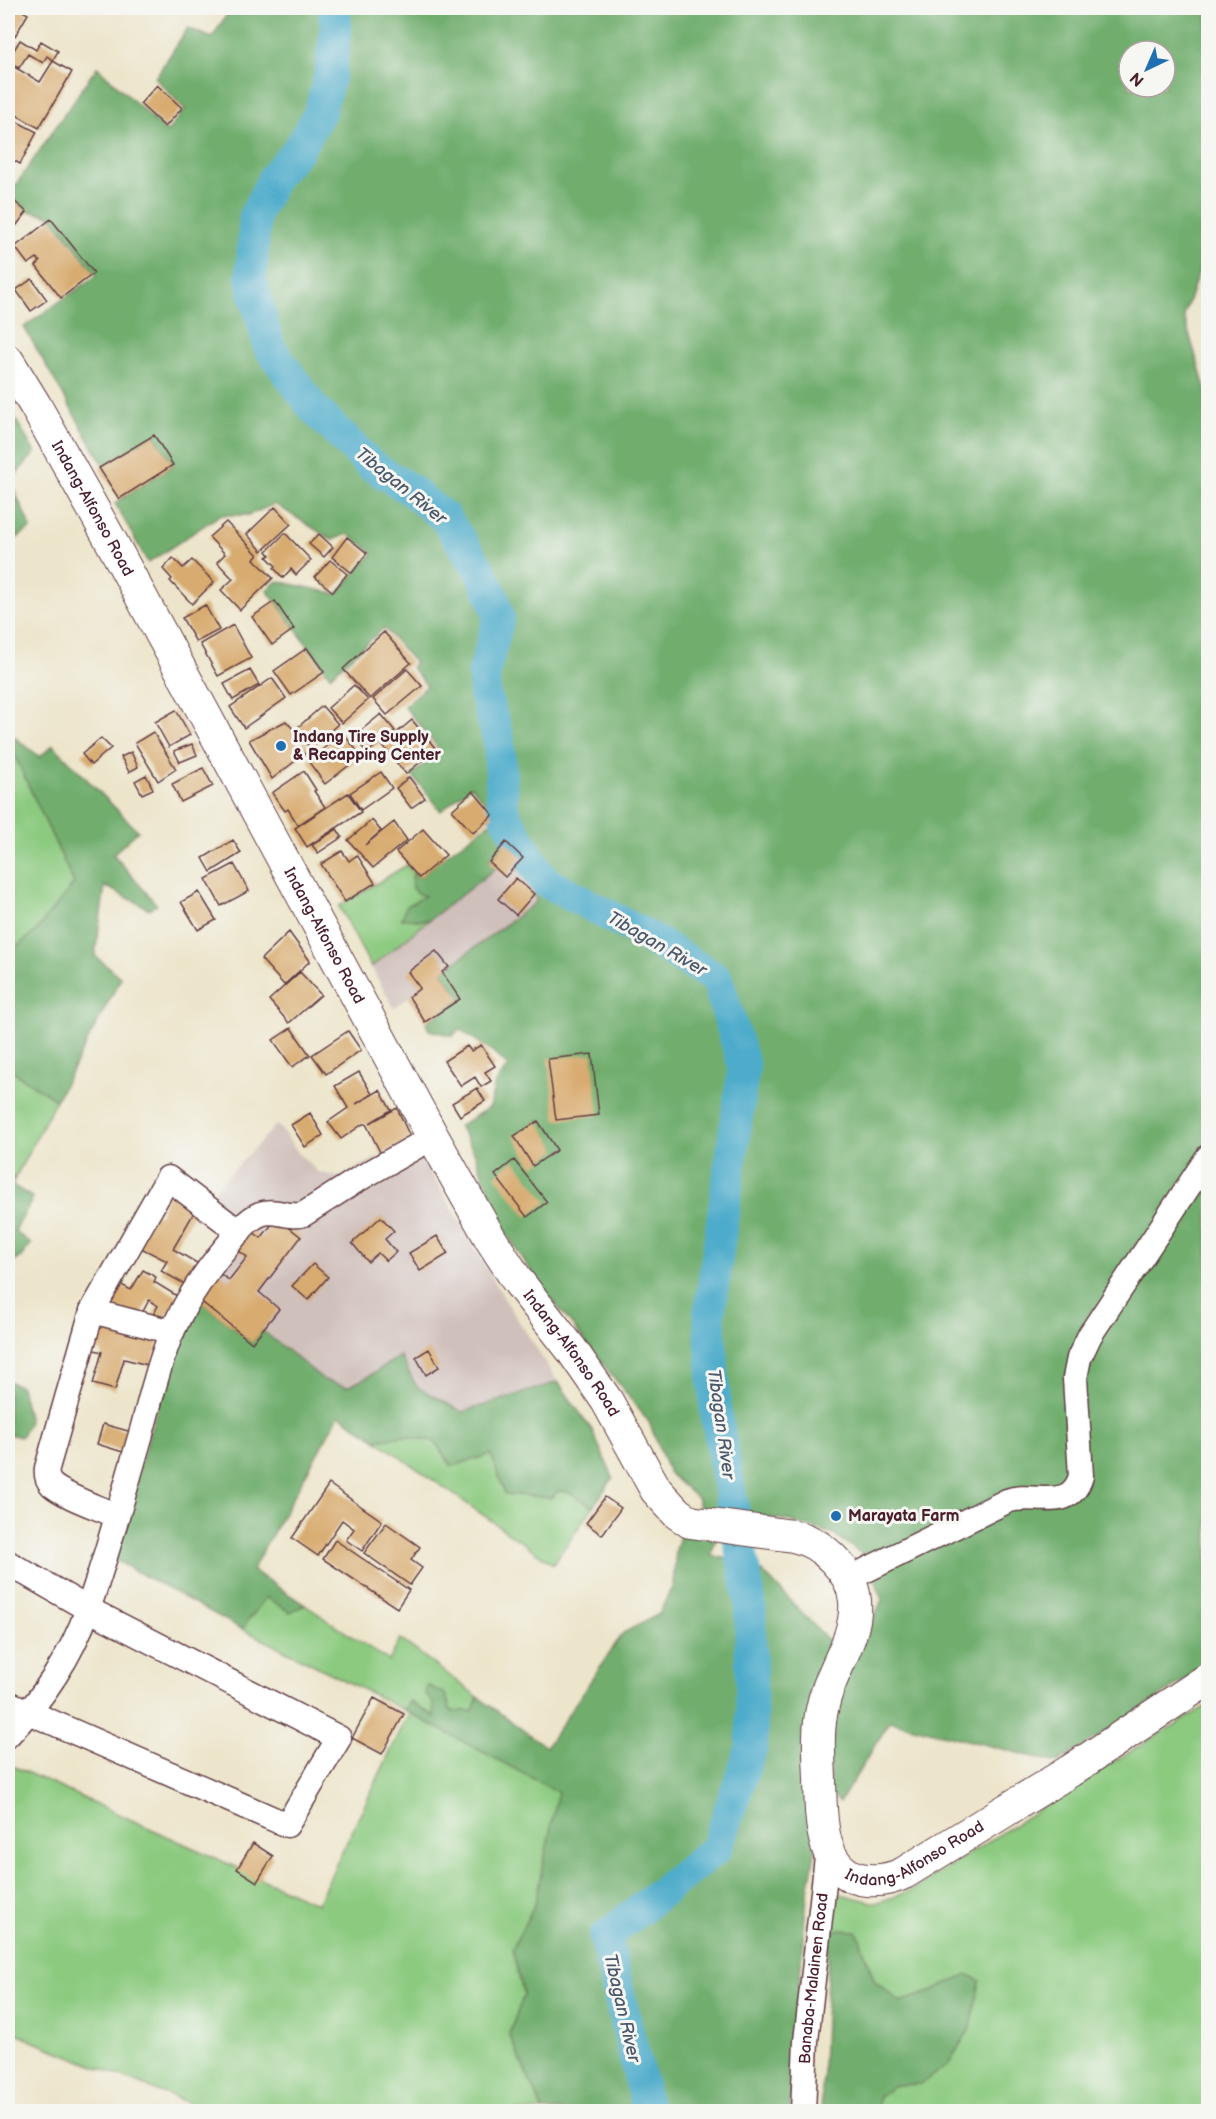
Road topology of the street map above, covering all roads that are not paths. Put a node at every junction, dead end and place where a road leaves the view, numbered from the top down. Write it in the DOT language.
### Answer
graph roads {
  1 [pos="8,360"];
  2 [pos="433,1137"];
  3 [pos="1209,1157"];
  4 [pos="239,1232"];
  5 [pos="92,1311"];
  6 [pos="172,1332"];
  7 [pos="117,1516"];
  8 [pos="784,1545"];
  9 [pos="8,1563"];
  10 [pos="848,1579"];
  11 [pos="88,1609"];
  12 [pos="854,1620"];
  13 [pos="1209,1679"];
  14 [pos="18,1708"];
  15 [pos="8,1735"];
  16 [pos="828,1848"];
  17 [pos="803,2112"];
  1 -- 2 [label="main road, Indang-Alfonso Road"];
  2 -- 4 [label="street"];
  2 -- 8 [label="main road, Indang-Alfonso Road"];
  3 -- 10 [label="street"];
  4 -- 5 [label="street"];
  4 -- 6 [label="street"];
  5 -- 6 [label="street"];
  5 -- 7 [label="street"];
  6 -- 7 [label="street"];
  7 -- 11 [label="street"];
  8 -- 10 [label="main road, Indang-Alfonso Road"];
  8 -- 12 [label="main road, Indang-Alfonso Road"];
  9 -- 11 [label="street"];
  10 -- 12 [label="main road, Indang-Alfonso Road"];
  11 -- 14 [label="street"];
  11 -- 14 [label="street"];
  12 -- 16 [label="main road, Indang-Alfonso Road"];
  13 -- 16 [label="main road, Indang-Alfonso Road"];
  14 -- 15 [label="street"];
  16 -- 17 [label="street, Banaba-Malainen Road"];
}
